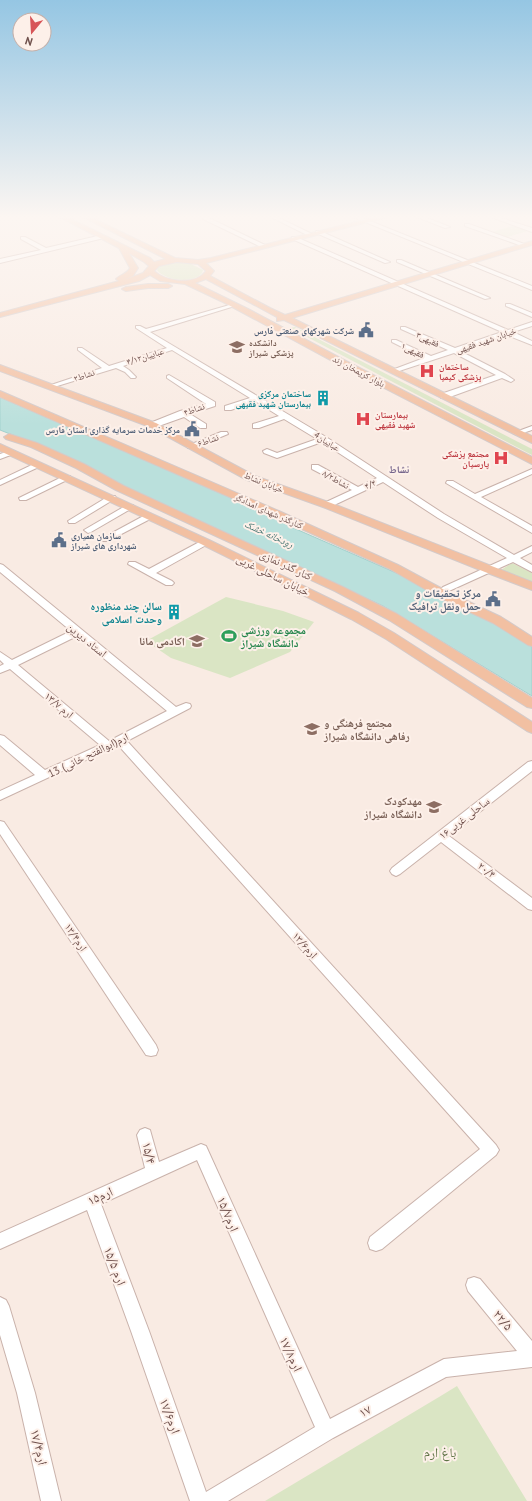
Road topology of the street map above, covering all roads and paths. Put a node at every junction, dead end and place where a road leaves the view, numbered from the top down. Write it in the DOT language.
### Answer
graph roads {
  1 [pos="107,285"];
  2 [pos="112,285"];
  3 [pos="128,285"];
  4 [pos="158,285"];
  5 [pos="160,285"];
  6 [pos="193,285"];
  7 [pos="222,285"];
  8 [pos="390,285"];
  9 [pos="402,285"];
  10 [pos="455,285"];
  11 [pos="100,288"];
  12 [pos="199,288"];
  13 [pos="487,298"];
  14 [pos="68,301"];
  15 [pos="235,305"];
  16 [pos="508,305"];
  17 [pos="34,308"];
  18 [pos="0,315"];
  19 [pos="532,315"];
  20 [pos="283,318"];
  21 [pos="0,320"];
  22 [pos="268,321"];
  23 [pos="299,324"];
  24 [pos="532,324"];
  25 [pos="403,328"];
  26 [pos="282,329"];
  27 [pos="508,332"];
  28 [pos="394,341"];
  29 [pos="532,343"];
  30 [pos="173,348"];
  31 [pos="80,349"];
  32 [pos="454,351"];
  33 [pos="431,359"];
  34 [pos="116,365"];
  35 [pos="0,368"];
  36 [pos="107,368"];
  37 [pos="394,371"];
  38 [pos="503,376"];
  39 [pos="133,377"];
  40 [pos="169,377"];
  41 [pos="511,380"];
  42 [pos="52,386"];
  43 [pos="0,389"];
  44 [pos="0,394"];
  45 [pos="444,396"];
  46 [pos="256,398"];
  47 [pos="17,401"];
  48 [pos="228,408"];
  49 [pos="183,414"];
  50 [pos="285,416"];
  51 [pos="153,425"];
  52 [pos="203,426"];
  53 [pos="256,426"];
  54 [pos="532,428"];
  55 [pos="517,433"];
  56 [pos="224,434"];
  57 [pos="4,435"];
  58 [pos="323,439"];
  59 [pos="532,440"];
  60 [pos="191,446"];
  61 [pos="0,447"];
  62 [pos="267,451"];
  63 [pos="12,453"];
  64 [pos="0,457"];
  65 [pos="532,461"];
  66 [pos="39,465"];
  67 [pos="315,467"];
  68 [pos="532,471"];
  69 [pos="67,478"];
  70 [pos="384,478"];
  71 [pos="0,483"];
  72 [pos="450,483"];
  73 [pos="357,490"];
  74 [pos="110,497"];
  75 [pos="475,497"];
  76 [pos="23,498"];
  77 [pos="327,505"];
  78 [pos="130,507"];
  79 [pos="149,516"];
  80 [pos="72,521"];
  81 [pos="88,530"];
  82 [pos="532,530"];
  83 [pos="105,538"];
  84 [pos="205,542"];
  85 [pos="532,549"];
  86 [pos="513,558"];
  87 [pos="132,564"];
  88 [pos="0,567"];
  89 [pos="532,569"];
  90 [pos="489,570"];
  91 [pos="149,573"];
  92 [pos="11,576"];
  93 [pos="0,580"];
  94 [pos="169,583"];
  95 [pos="532,586"];
  96 [pos="446,589"];
  97 [pos="77,632"];
  98 [pos="532,642"];
  99 [pos="0,655"];
  100 [pos="11,665"];
  101 [pos="0,670"];
  102 [pos="532,704"];
  103 [pos="186,706"];
  104 [pos="174,711"];
  105 [pos="532,728"];
  106 [pos="0,739"];
  107 [pos="120,740"];
  108 [pos="108,746"];
  109 [pos="532,765"];
  110 [pos="44,776"];
  111 [pos="0,796"];
  112 [pos="0,825"];
  113 [pos="441,836"];
  114 [pos="396,871"];
  115 [pos="532,905"];
  116 [pos="151,1050"];
  117 [pos="145,1135"];
  118 [pos="201,1151"];
  119 [pos="154,1172"];
  120 [pos="91,1200"];
  121 [pos="0,1241"];
  122 [pos="376,1243"];
  123 [pos="256,1277"];
  124 [pos="474,1285"];
  125 [pos="0,1306"];
  126 [pos="140,1331"];
  127 [pos="532,1355"];
  128 [pos="532,1358"];
  129 [pos="326,1431"];
  130 [pos="51,1501"];
  131 [pos="200,1501"];
  132 [pos="210,1501"];
  1 -- 11 [label="main road"];
  2 -- 11 [label="main road"];
  3 -- 14 [label="main road"];
  4 -- 14 [label="main road"];
  5 -- 12 [label="main road"];
  6 -- 12 [label="main road, بلوار کریمخان زند"];
  7 -- 20 [label="main road, بلوار کریمخان زند"];
  8 -- 20 [label="main road"];
  9 -- 27 [label="street"];
  10 -- 13 [label="street"];
  11 -- 17 [label="main road"];
  12 -- 15 [label="main road, بلوار کریمخان زند"];
  14 -- 17 [label="main road"];
  15 -- 22 [label="main road, بلوار کریمخان زند"];
  15 -- 30 [label="street, عباییان4"];
  16 -- 19 [label="street"];
  17 -- 18 [label="main road"];
  17 -- 21 [label="main road"];
  20 -- 22 [label="main road"];
  20 -- 23 [label="main road, بلوار کریمخان زند"];
  22 -- 26 [label="main road, بلوار کریمخان زند"];
  23 -- 26 [label="main road"];
  23 -- 37 [label="main road, بلوار کریمخان زند"];
  24 -- 27 [label="street, خیابان شهید فقیهی"];
  25 -- 32 [label="street, فقیهی۳"];
  26 -- 65 [label="main road, بلوار کریمخان زند"];
  27 -- 29 [label="street"];
  27 -- 32 [label="street, خیابان شهید فقیهی"];
  28 -- 33 [label="street, فقیهی۱"];
  30 -- 34 [label="street, عباییان۴/۱۲"];
  30 -- 46 [label="street, عباییان4"];
  31 -- 36 [label="street"];
  32 -- 33 [label="street, خیابان شهید فقیهی"];
  32 -- 38 [label="street, فقیهی۳"];
  33 -- 37 [label="street, خیابان شهید فقیهی"];
  34 -- 36 [label="street, نشاط۲"];
  34 -- 39 [label="street"];
  35 -- 42 [label="main road, خیابان نشاط"];
  36 -- 42 [label="street, نشاط۲"];
  37 -- 45 [label="main road, بلوار کریمخان زند"];
  38 -- 41 [label="street, فقیهی۳"];
  38 -- 45 [label="street"];
  40 -- 49 [label="street, نشاط۴"];
  42 -- 51 [label="main road, خیابان نشاط"];
  43 -- 47 [label="main road"];
  44 -- 47 [label="main road, کنارگذر شهدای امدادگر"];
  45 -- 55 [label="main road, بلوار کریمخان زند"];
  46 -- 48 [label="street"];
  46 -- 50 [label="street, عباییان4"];
  47 -- 98 [label="main road, کنارگذر شهدای امدادگر"];
  49 -- 51 [label="street, نشاط۴"];
  49 -- 52 [label="street"];
  50 -- 53 [label="street"];
  50 -- 58 [label="street, عباییان4"];
  51 -- 60 [label="main road, خیابان نشاط"];
  54 -- 55 [label="street"];
  55 -- 59 [label="main road, بلوار کریمخان زند"];
  56 -- 60 [label="street, نشاط۶"];
  57 -- 74 [label="main road"];
  57 -- 102 [label="main road, کنار گذر نمازی"];
  58 -- 62 [label="street"];
  58 -- 70 [label="street, عباییان4"];
  60 -- 77 [label="main road, خیابان نشاط"];
  61 -- 63 [label="main road, خیابان ساحلی غربی"];
  63 -- 64 [label="street"];
  63 -- 66 [label="main road, خیابان ساحلی غربی"];
  66 -- 69 [label="main road, خیابان ساحلی غربی"];
  66 -- 71 [label="street"];
  67 -- 73 [label="street, نشاط۸/۲"];
  68 -- 75 [label="street"];
  69 -- 74 [label="main road, خیابان ساحلی غربی"];
  69 -- 76 [label="street"];
  70 -- 73 [label="street, ۴/۴"];
  70 -- 86 [label="street, عباییان4"];
  72 -- 75 [label="street"];
  73 -- 77 [label="street, ۴/۴"];
  74 -- 78 [label="main road, خیابان ساحلی غربی"];
  74 -- 80 [label="street"];
  75 -- 82 [label="street"];
  77 -- 90 [label="main road, خیابان نشاط"];
  78 -- 79 [label="main road, خیابان ساحلی غربی"];
  78 -- 81 [label="street"];
  79 -- 83 [label="street"];
  79 -- 84 [label="main road, خیابان ساحلی غربی"];
  84 -- 91 [label="street"];
  84 -- 105 [label="main road, خیابان ساحلی غربی"];
  85 -- 86 [label="street"];
  86 -- 89 [label="street, عباییان4"];
  86 -- 90 [label="street"];
  87 -- 91 [label="street"];
  88 -- 92 [label="street, استاد دیرین"];
  90 -- 95 [label="main road, خیابان نشاط"];
  90 -- 96 [label="street"];
  91 -- 94 [label="street"];
  92 -- 93 [label="street"];
  92 -- 97 [label="street, استاد دیرین"];
  97 -- 100 [label="street"];
  97 -- 104 [label="street, استاد دیرین"];
  99 -- 100 [label="street, ۱۳/۷ ارم"];
  100 -- 101 [label="street"];
  100 -- 108 [label="street, ۱۳/۷ ارم"];
  103 -- 104 [label="street, 13 ارم(ابوالفتح خانی)"];
  104 -- 107 [label="street, 13 ارم(ابوالفتح خانی)"];
  106 -- 110 [label="street"];
  107 -- 108 [label="street, 13 ارم(ابوالفتح خانی)"];
  107 -- 122 [label="street, ۱۳/۶ارم"];
  108 -- 110 [label="street, 13 ارم(ابوالفتح خانی)"];
  109 -- 113 [label="street, ساحلی غربی۱۶"];
  110 -- 111 [label="street, 13 ارم(ابوالفتح خانی)"];
  112 -- 116 [label="street, ۱۳/۴ارم"];
  113 -- 114 [label="street, ساحلی غربی۱۶"];
  113 -- 115 [label="street, ۲۰/۴"];
  117 -- 119 [label="street, ۱۵/۴"];
  118 -- 119 [label="street, ارم۱۵"];
  118 -- 123 [label="street, ارم۱۵/۷"];
  119 -- 120 [label="street, ارم۱۵"];
  120 -- 121 [label="street, ارم۱۵"];
  120 -- 126 [label="street, ارم ۱۵/۵"];
  123 -- 129 [label="street, ارم۱۷/۸"];
  124 -- 127 [label="street, ۲۲/۵"];
  125 -- 130 [label="street, ارم۱۷/۴"];
  126 -- 131 [label="street, ارم۱۷/۶"];
  128 -- 129 [label="street, ۱۷"];
  129 -- 132 [label="street, ۱۷"];
}
